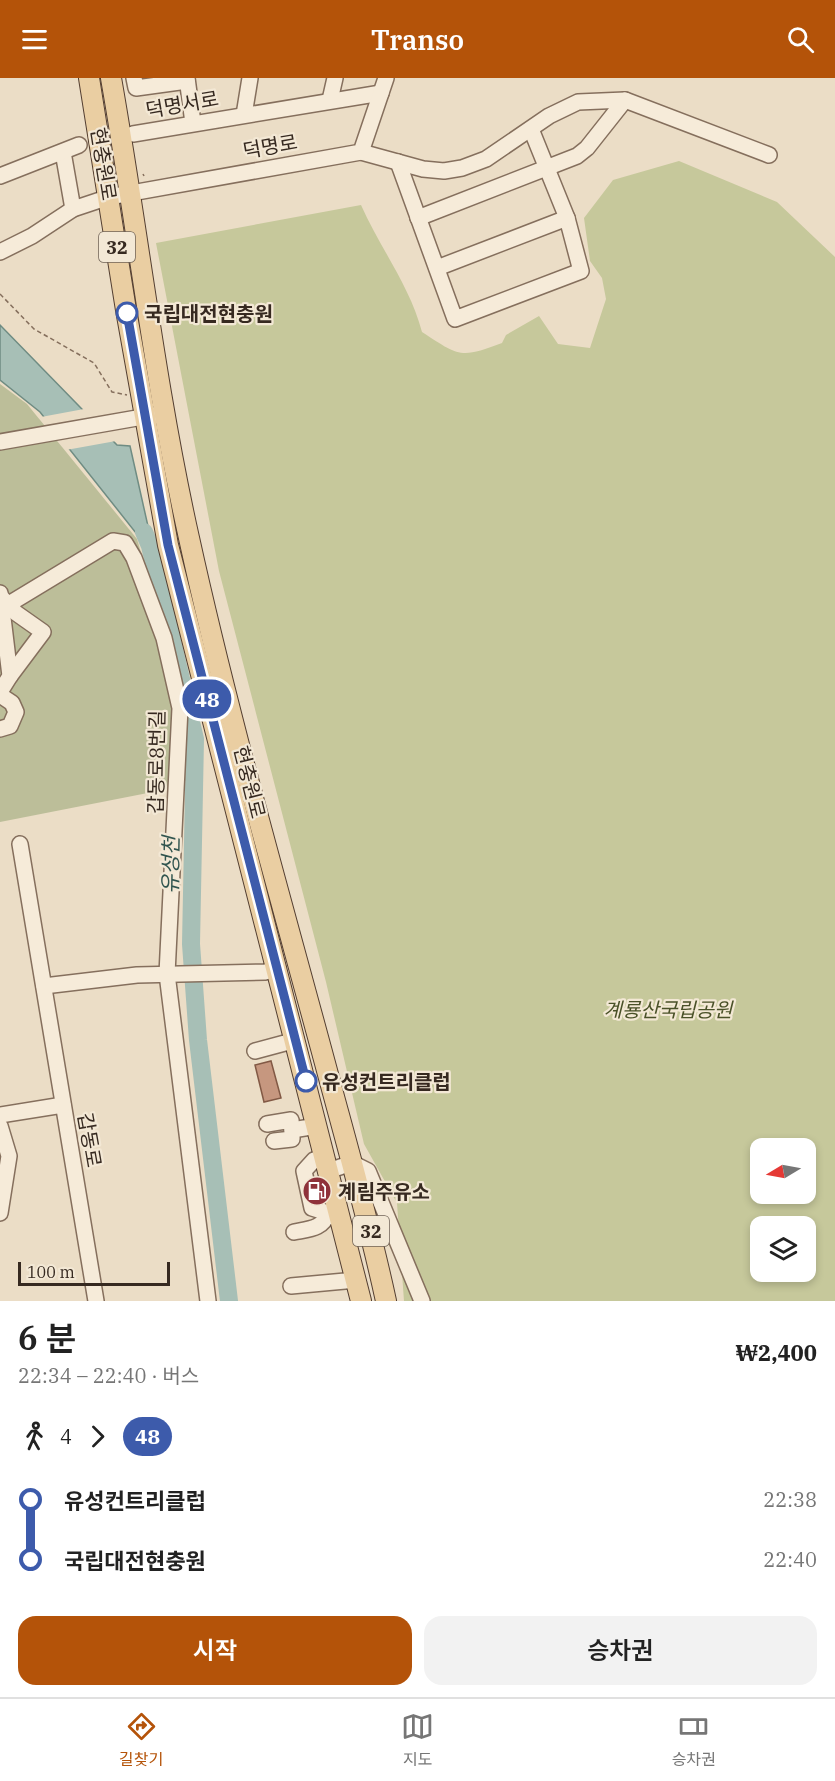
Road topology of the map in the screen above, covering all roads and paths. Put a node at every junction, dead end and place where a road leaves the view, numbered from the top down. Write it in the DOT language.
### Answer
graph roads {
  1 [pos="89,78"];
  2 [pos="111,78"];
  3 [pos="134,78"];
  4 [pos="250,78"];
  5 [pos="335,78"];
  6 [pos="386,78"];
  7 [pos="187,79"];
  8 [pos="381,93"];
  9 [pos="330,100"];
  10 [pos="626,100"];
  11 [pos="244,115"];
  12 [pos="193,123"];
  13 [pos="531,129"];
  14 [pos="133,134"];
  15 [pos="79,145"];
  16 [pos="63,152"];
  17 [pos="361,152"];
  18 [pos="769,155"];
  19 [pos="398,162"];
  20 [pos="548,170"];
  21 [pos="0,176"];
  22 [pos="139,180"];
  23 [pos="109,197"];
  24 [pos="73,209"];
  25 [pos="418,218"];
  26 [pos="567,218"];
  27 [pos="0,252"];
  28 [pos="437,268"];
  29 [pos="0,294"];
  30 [pos="127,395"];
  31 [pos="165,413"];
  32 [pos="144,416"];
  33 [pos="0,442"];
  34 [pos="3,597"];
  35 [pos="4,656"];
  36 [pos="10,676"];
  37 [pos="0,693"];
  38 [pos="0,729"];
  39 [pos="20,844"];
  40 [pos="278,969"];
  41 [pos="170,974"];
  42 [pos="44,987"];
  43 [pos="296,1040"];
  44 [pos="255,1051"];
  45 [pos="63,1105"];
  46 [pos="0,1115"];
  47 [pos="267,1124"];
  48 [pos="0,1126"];
  49 [pos="317,1126"];
  50 [pos="292,1130"];
  51 [pos="274,1141"];
  52 [pos="326,1163"];
  53 [pos="352,1163"];
  54 [pos="333,1211"];
  55 [pos="0,1213"];
  56 [pos="294,1232"];
  57 [pos="356,1280"];
  58 [pos="291,1286"];
  59 [pos="96,1301"];
  60 [pos="208,1301"];
  61 [pos="361,1301"];
  62 [pos="386,1301"];
  63 [pos="422,1301"];
  1 -- 23 [label="main road, 현충원로 / 32"];
  2 -- 22 [label="main road, 현충원로 / 32"];
  3 -- 7 [label="street"];
  4 -- 11 [label="street"];
  5 -- 9 [label="street"];
  6 -- 8 [label="street"];
  7 -- 12 [label="street"];
  8 -- 9 [label="street, 덕명서로"];
  8 -- 17 [label="street"];
  9 -- 11 [label="street, 덕명서로"];
  10 -- 13 [label="street"];
  10 -- 18 [label="street"];
  10 -- 20 [label="street"];
  11 -- 12 [label="street, 덕명서로"];
  12 -- 14 [label="street, 덕명서로"];
  13 -- 19 [label="street"];
  13 -- 20 [label="street"];
  15 -- 16 [label="street"];
  16 -- 21 [label="street"];
  16 -- 24 [label="street"];
  17 -- 19 [label="street"];
  17 -- 22 [label="street, 덕명로"];
  19 -- 25 [label="street"];
  20 -- 25 [label="street"];
  20 -- 26 [label="street"];
  22 -- 23 [label="street, 덕명로"];
  22 -- 31 [label="main road, 현충원로 / 32"];
  23 -- 24 [label="street, 덕명로"];
  23 -- 32 [label="main road, 현충원로 / 32"];
  24 -- 27 [label="street, 덕명로"];
  25 -- 28 [label="street"];
  26 -- 28 [label="street"];
  26 -- 28 [label="street"];
  29 -- 30 [label="path"];
  31 -- 32 [label="street"];
  31 -- 53 [label="main road, 현충원로 / 32"];
  32 -- 33 [label="street"];
  32 -- 40 [label="main road, 현충원로 / 32"];
  34 -- 35 [label="street"];
  34 -- 36 [label="street"];
  34 -- 41 [label="street, 갑동로8번길"];
  35 -- 36 [label="street"];
  36 -- 37 [label="street"];
  37 -- 38 [label="street"];
  39 -- 42 [label="street, 갑동로"];
  40 -- 41 [label="street"];
  40 -- 43 [label="main road, 현충원로 / 32"];
  41 -- 42 [label="street"];
  41 -- 60 [label="street, 갑동로8번길"];
  42 -- 45 [label="street, 갑동로"];
  43 -- 44 [label="street"];
  43 -- 49 [label="main road, 현충원로 / 32"];
  45 -- 46 [label="street"];
  45 -- 59 [label="street, 갑동로"];
  47 -- 50 [label="street"];
  48 -- 55 [label="street"];
  49 -- 50 [label="street"];
  49 -- 52 [label="main road, 현충원로 / 32"];
  50 -- 51 [label="street"];
  52 -- 53 [label="street"];
  52 -- 54 [label="main road, 현충원로 / 32"];
  53 -- 62 [label="main road, 현충원로 / 32"];
  53 -- 63 [label="street"];
  54 -- 56 [label="street"];
  54 -- 57 [label="main road, 현충원로 / 32"];
  57 -- 58 [label="street"];
  57 -- 61 [label="main road, 현충원로 / 32"];
}
